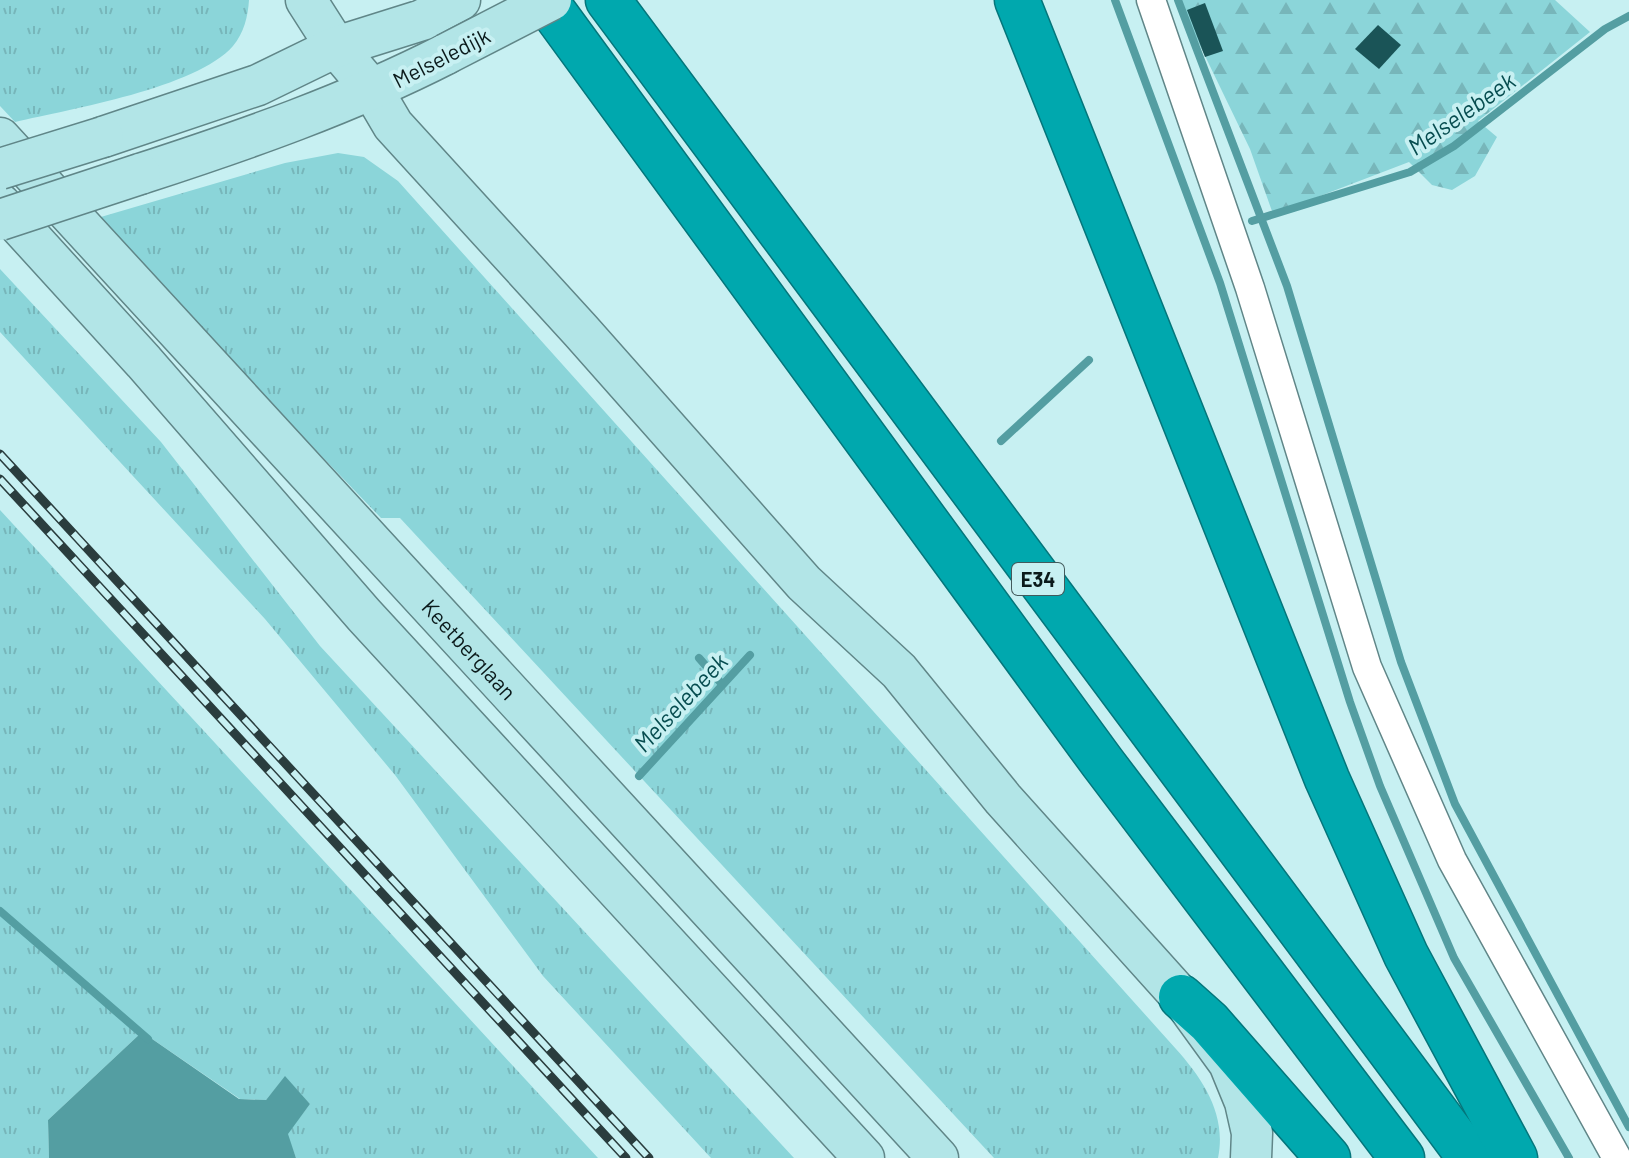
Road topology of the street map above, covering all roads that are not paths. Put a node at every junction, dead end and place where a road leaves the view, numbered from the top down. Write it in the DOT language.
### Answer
graph roads {
  1 [pos="293,0"];
  2 [pos="306,0"];
  3 [pos="460,0"];
  4 [pos="545,0"];
  5 [pos="551,0"];
  6 [pos="608,0"];
  7 [pos="1017,0"];
  8 [pos="1151,0"];
  9 [pos="422,20"];
  10 [pos="336,47"];
  11 [pos="293,68"];
  12 [pos="373,91"];
  13 [pos="0,138"];
  14 [pos="0,169"];
  15 [pos="0,204"];
  16 [pos="0,220"];
  17 [pos="1181,997"];
  18 [pos="864,1158"];
  19 [pos="938,1158"];
  20 [pos="1251,1158"];
  21 [pos="1328,1158"];
  22 [pos="1402,1158"];
  23 [pos="1470,1158"];
  24 [pos="1515,1158"];
  25 [pos="1617,1158"];
  1 -- 11 [label="main road"];
  2 -- 10 [label="main road"];
  3 -- 9 [label="main road, Melseledijk"];
  4 -- 22 [label="highway, E34"];
  5 -- 12 [label="main road, Melseledijk, bridge"];
  6 -- 23 [label="highway, E34"];
  7 -- 24 [label="highway"];
  8 -- 25 [label="street"];
  9 -- 10 [label="main road, Melseledijk"];
  9 -- 12 [label="main road"];
  10 -- 11 [label="main road, Melseledijk"];
  10 -- 12 [label="main road"];
  11 -- 14 [label="main road, Melseledijk, bridge"];
  12 -- 16 [label="main road, Melseledijk, bridge"];
  12 -- 17 [label="main road"];
  13 -- 19 [label="main road, Keetberglaan"];
  15 -- 18 [label="main road"];
  17 -- 20 [label="main road"];
  17 -- 21 [label="highway"];
}
